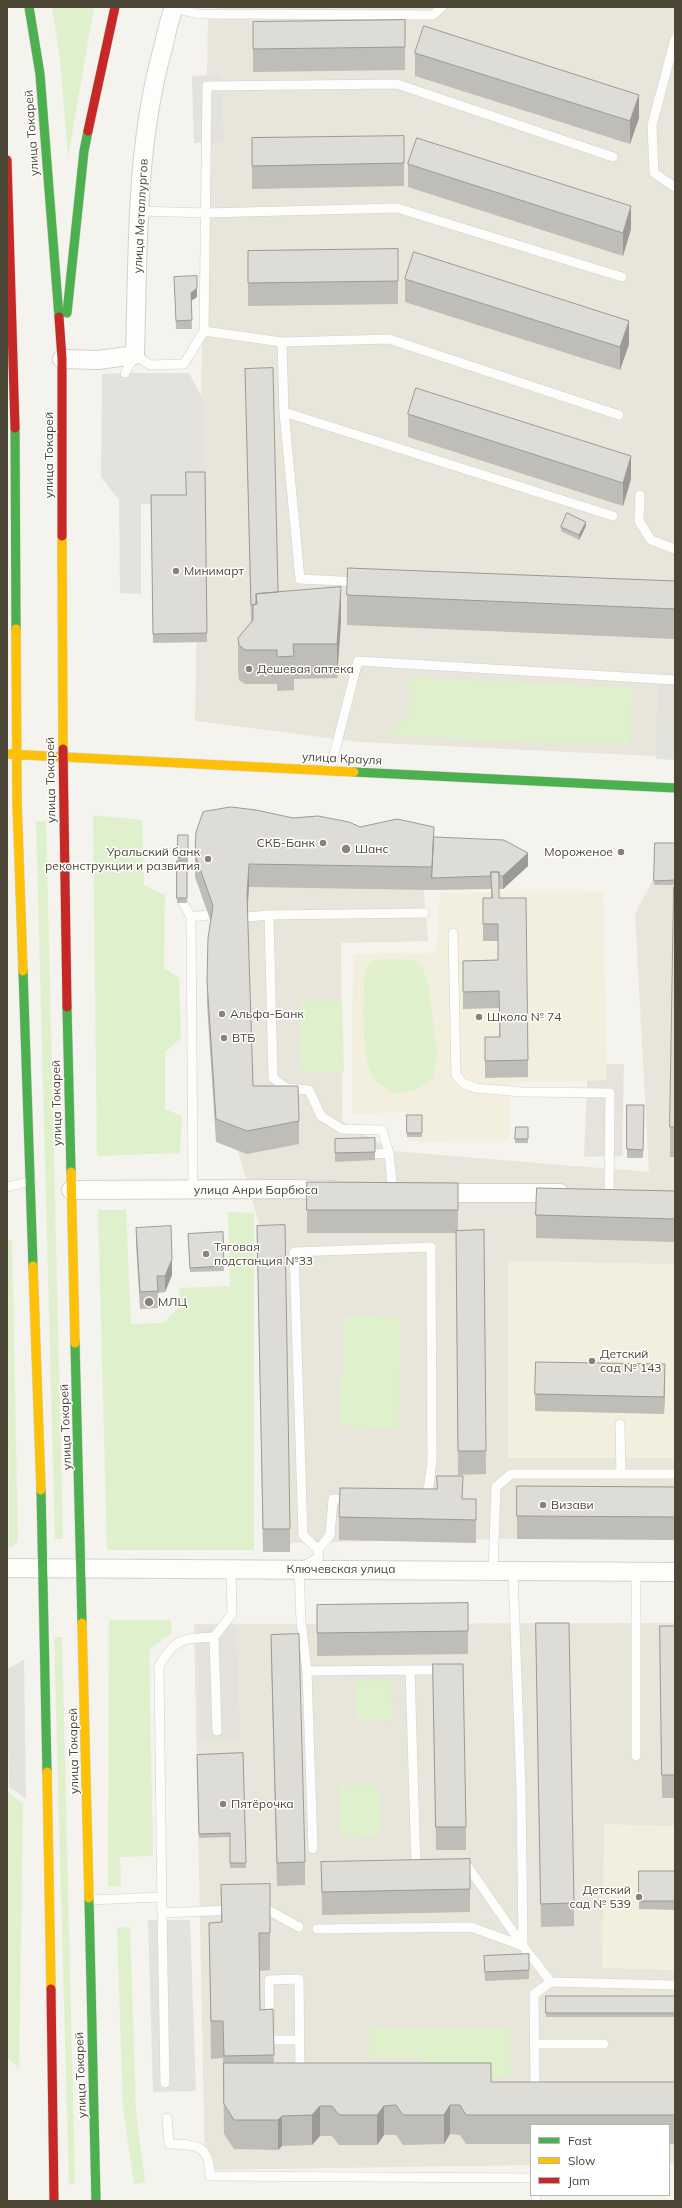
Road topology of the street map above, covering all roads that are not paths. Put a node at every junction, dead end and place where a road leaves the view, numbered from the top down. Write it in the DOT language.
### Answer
graph roads {
  1 [pos="29,7"];
  2 [pos="115,7"];
  3 [pos="442,7"];
  4 [pos="174,8"];
  5 [pos="339,10"];
  6 [pos="675,39"];
  7 [pos="613,157"];
  8 [pos="7,160"];
  9 [pos="675,187"];
  10 [pos="139,211"];
  11 [pos="206,213"];
  12 [pos="622,277"];
  13 [pos="204,331"];
  14 [pos="60,339"];
  15 [pos="282,342"];
  16 [pos="135,355"];
  17 [pos="62,359"];
  18 [pos="7,362"];
  19 [pos="125,373"];
  20 [pos="11,383"];
  21 [pos="284,412"];
  22 [pos="619,415"];
  23 [pos="640,496"];
  24 [pos="613,516"];
  25 [pos="675,549"];
  26 [pos="372,582"];
  27 [pos="11,596"];
  28 [pos="675,680"];
  29 [pos="7,754"];
  30 [pos="17,754"];
  31 [pos="64,756"];
  32 [pos="330,770"];
  33 [pos="675,788"];
  34 [pos="182,903"];
  35 [pos="424,914"];
  36 [pos="208,915"];
  37 [pos="269,915"];
  38 [pos="191,917"];
  39 [pos="246,917"];
  40 [pos="453,933"];
  41 [pos="375,1154"];
  42 [pos="389,1154"];
  43 [pos="32,1181"];
  44 [pos="7,1187"];
  45 [pos="194,1189"];
  46 [pos="71,1190"];
  47 [pos="348,1191"];
  48 [pos="400,1193"];
  49 [pos="594,1193"];
  50 [pos="620,1424"];
  51 [pos="621,1473"];
  52 [pos="675,1474"];
  53 [pos="364,1499"];
  54 [pos="419,1499"];
  55 [pos="318,1550"];
  56 [pos="7,1568"];
  57 [pos="44,1569"];
  58 [pos="82,1569"];
  59 [pos="231,1569"];
  60 [pos="299,1569"];
  61 [pos="493,1570"];
  62 [pos="513,1570"];
  63 [pos="636,1570"];
  64 [pos="675,1572"];
  65 [pos="214,1638"];
  66 [pos="410,1670"];
  67 [pos="454,1670"];
  68 [pos="307,1672"];
  69 [pos="217,1731"];
  70 [pos="636,1756"];
  71 [pos="313,1849"];
  72 [pos="431,1867"];
  73 [pos="453,1867"];
  74 [pos="161,1897"];
  75 [pos="89,1900"];
  76 [pos="162,1913"];
  77 [pos="299,1927"];
  78 [pos="317,1929"];
  79 [pos="523,1946"];
  80 [pos="551,1982"];
  81 [pos="675,1984"];
  82 [pos="300,2040"];
  83 [pos="534,2044"];
  84 [pos="604,2044"];
  85 [pos="308,2082"];
  86 [pos="165,2083"];
  87 [pos="536,2105"];
  88 [pos="167,2118"];
  89 [pos="530,2178"];
  90 [pos="54,2201"];
  91 [pos="96,2201"];
  1 -- 14 [label="main road, улица Токарей"];
  2 -- 14 [label="main road"];
  3 -- 5 [label="lane"];
  4 -- 5 [label="lane"];
  4 -- 10 [label="street, улица Металлургов"];
  6 -- 9 [label="lane"];
  7 -- 11 [label="lane"];
  8 -- 20 [label="main road"];
  10 -- 11 [label="lane"];
  10 -- 16 [label="street, улица Металлургов"];
  11 -- 12 [label="lane"];
  11 -- 13 [label="lane"];
  13 -- 15 [label="lane"];
  13 -- 16 [label="lane"];
  14 -- 17 [label="main road, улица Токарей"];
  15 -- 21 [label="lane"];
  15 -- 22 [label="lane"];
  16 -- 17 [label="street"];
  16 -- 19 [label="lane"];
  17 -- 31 [label="main road, улица Токарей"];
  18 -- 20 [label="main road"];
  20 -- 27 [label="main road"];
  21 -- 24 [label="lane"];
  21 -- 26 [label="lane"];
  23 -- 25 [label="lane"];
  27 -- 30 [label="main road"];
  28 -- 32 [label="lane"];
  29 -- 30 [label="main road, улица Крауля"];
  30 -- 31 [label="main road, улица Крауля"];
  30 -- 43 [label="main road"];
  31 -- 32 [label="main road, улица Крауля"];
  31 -- 46 [label="main road, улица Токарей"];
  32 -- 33 [label="main road, улица Крауля"];
  34 -- 38 [label="lane"];
  35 -- 37 [label="lane"];
  36 -- 38 [label="lane"];
  37 -- 39 [label="lane"];
  37 -- 42 [label="lane"];
  38 -- 45 [label="lane"];
  40 -- 49 [label="lane"];
  41 -- 42 [label="lane"];
  42 -- 48 [label="lane"];
  43 -- 44 [label="lane"];
  43 -- 57 [label="main road"];
  45 -- 46 [label="street, улица Анри Барбюса"];
  45 -- 47 [label="street, улица Анри Барбюса"];
  46 -- 58 [label="main road, улица Токарей"];
  48 -- 49 [label="street"];
  50 -- 51 [label="lane"];
  51 -- 52 [label="lane"];
  51 -- 61 [label="lane"];
  53 -- 55 [label="lane"];
  54 -- 55 [label="lane"];
  55 -- 60 [label="lane"];
  56 -- 57 [label="street, Ключевская улица"];
  57 -- 58 [label="street, Ключевская улица"];
  57 -- 90 [label="main road"];
  58 -- 59 [label="street, Ключевская улица"];
  58 -- 75 [label="main road, улица Токарей"];
  59 -- 60 [label="street, Ключевская улица"];
  59 -- 65 [label="lane"];
  60 -- 61 [label="street, Ключевская улица"];
  60 -- 68 [label="lane"];
  61 -- 62 [label="street, Ключевская улица"];
  62 -- 63 [label="street, Ключевская улица"];
  62 -- 79 [label="lane"];
  63 -- 64 [label="street, Ключевская улица"];
  63 -- 70 [label="lane"];
  65 -- 69 [label="lane"];
  65 -- 74 [label="lane"];
  66 -- 67 [label="lane"];
  66 -- 68 [label="lane"];
  66 -- 72 [label="lane"];
  68 -- 71 [label="lane"];
  73 -- 79 [label="lane"];
  74 -- 75 [label="lane"];
  74 -- 76 [label="lane"];
  75 -- 91 [label="main road, улица Токарей"];
  76 -- 77 [label="lane"];
  76 -- 86 [label="lane"];
  78 -- 79 [label="lane"];
  79 -- 80 [label="lane"];
  80 -- 81 [label="lane"];
  80 -- 83 [label="lane"];
  82 -- 82 [label="lane"];
  82 -- 85 [label="lane"];
  83 -- 84 [label="lane"];
  83 -- 87 [label="lane"];
  88 -- 89 [label="lane"];
}
